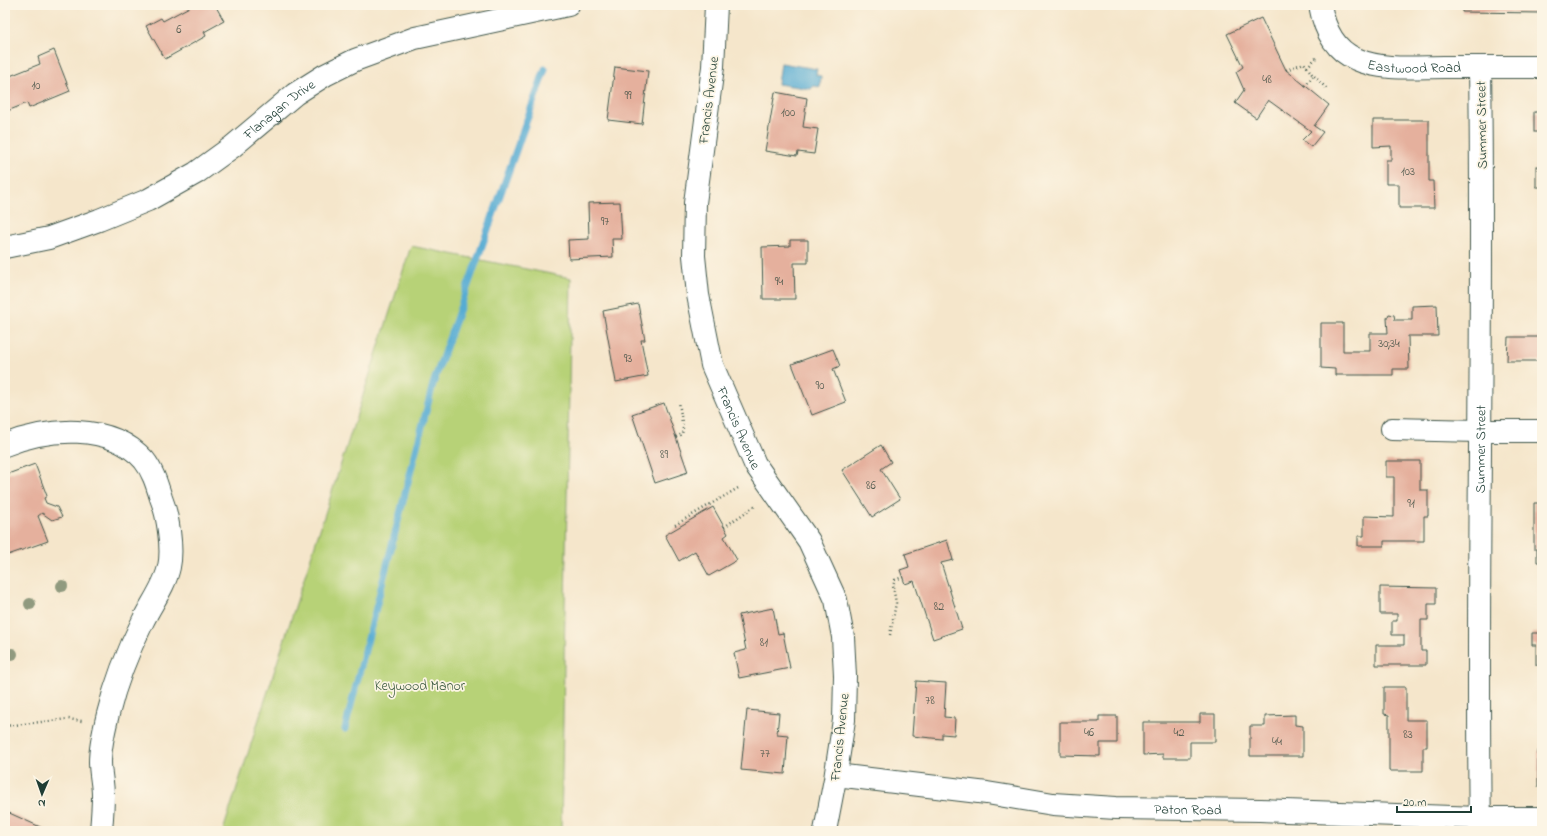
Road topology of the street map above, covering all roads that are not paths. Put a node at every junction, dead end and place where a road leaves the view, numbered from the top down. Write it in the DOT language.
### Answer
graph roads {
  1 [pos="568,5"];
  2 [pos="716,5"];
  3 [pos="1320,5"];
  4 [pos="1480,67"];
  5 [pos="1542,67"];
  6 [pos="5,247"];
  7 [pos="1392,429"];
  8 [pos="1480,431"];
  9 [pos="1542,431"];
  10 [pos="5,445"];
  11 [pos="836,775"];
  12 [pos="1542,818"];
  13 [pos="1479,824"];
  14 [pos="101,831"];
  15 [pos="825,831"];
  1 -- 6 [label="street, Flanagan Drive"];
  2 -- 11 [label="street, Francis Avenue"];
  3 -- 4 [label="street, Eastwood Road"];
  4 -- 5 [label="street, Eastwood Road"];
  4 -- 8 [label="street, Summer Street"];
  7 -- 8 [label="street"];
  8 -- 9 [label="street"];
  8 -- 13 [label="street, Summer Street"];
  10 -- 14 [label="street"];
  11 -- 13 [label="street, Paton Road"];
  11 -- 15 [label="street, Francis Avenue"];
  12 -- 13 [label="street, Paton Road"];
}
